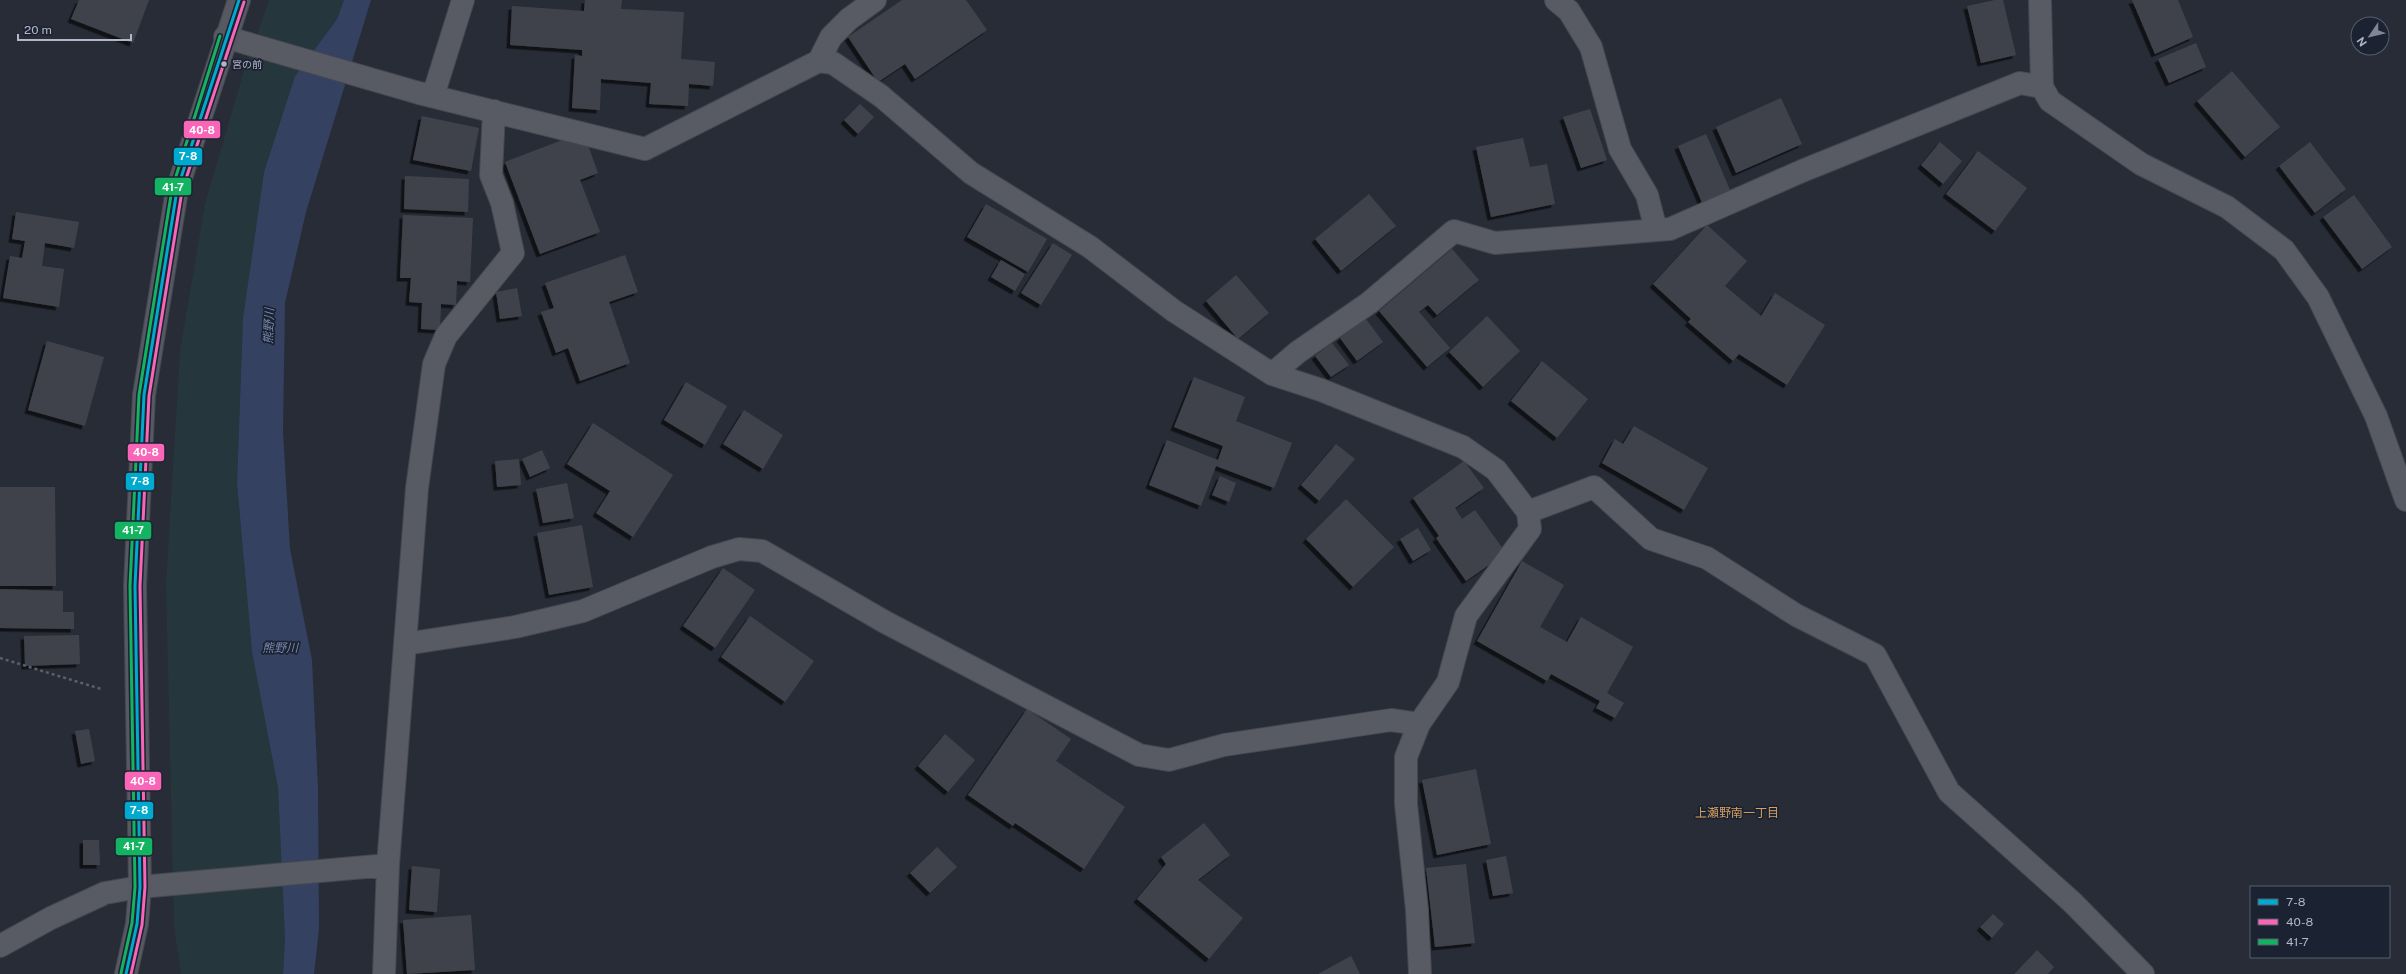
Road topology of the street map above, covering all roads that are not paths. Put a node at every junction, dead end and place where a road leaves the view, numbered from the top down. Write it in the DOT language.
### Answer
graph roads {
  1 [pos="239,0"];
  2 [pos="463,0"];
  3 [pos="875,0"];
  4 [pos="1556,0"];
  5 [pos="2040,0"];
  6 [pos="225,37"];
  7 [pos="820,62"];
  8 [pos="2042,87"];
  9 [pos="426,95"];
  10 [pos="494,112"];
  11 [pos="1656,230"];
  12 [pos="1272,374"];
  13 [pos="2406,500"];
  14 [pos="1528,512"];
  15 [pos="405,644"];
  16 [pos="1419,724"];
  17 [pos="382,866"];
  18 [pos="140,887"];
  19 [pos="0,946"];
  20 [pos="126,974"];
  21 [pos="384,974"];
  22 [pos="1420,974"];
  23 [pos="2143,974"];
  1 -- 6 [label="main road"];
  2 -- 9 [label="street"];
  3 -- 7 [label="street"];
  4 -- 11 [label="street"];
  5 -- 8 [label="street"];
  6 -- 9 [label="street"];
  6 -- 18 [label="main road"];
  7 -- 10 [label="street"];
  7 -- 12 [label="street"];
  8 -- 11 [label="street"];
  8 -- 13 [label="street"];
  9 -- 10 [label="street"];
  10 -- 15 [label="street"];
  11 -- 12 [label="street"];
  12 -- 14 [label="street"];
  14 -- 16 [label="street"];
  14 -- 23 [label="street"];
  15 -- 16 [label="street"];
  15 -- 17 [label="street"];
  16 -- 22 [label="street"];
  17 -- 18 [label="street"];
  17 -- 21 [label="street"];
  18 -- 19 [label="street"];
  18 -- 20 [label="main road"];
}
